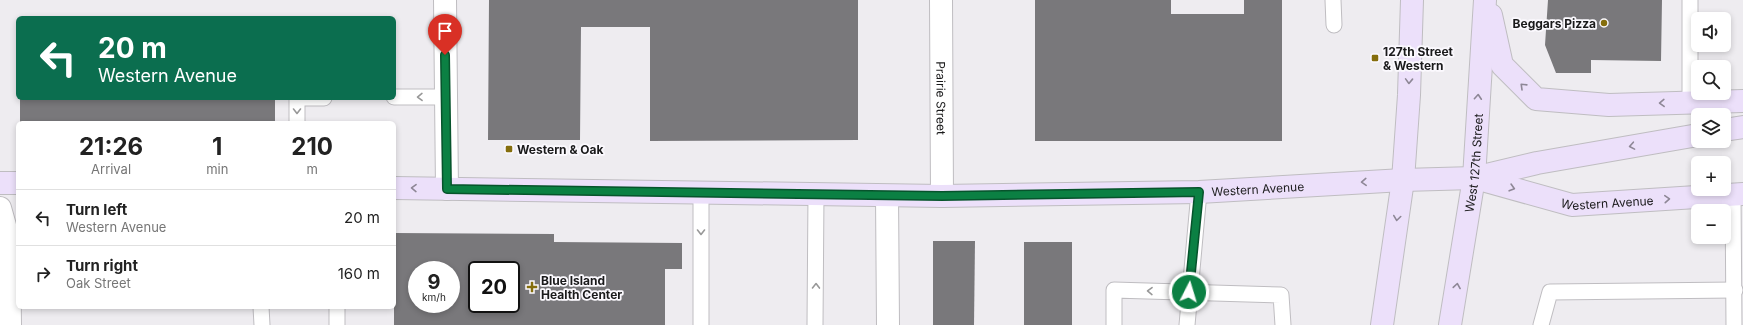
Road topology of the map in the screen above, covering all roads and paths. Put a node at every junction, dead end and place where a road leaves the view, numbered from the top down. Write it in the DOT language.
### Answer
graph roads {
  1 [pos="445,0"];
  2 [pos="941,0"];
  3 [pos="1333,0"];
  4 [pos="1412,0"];
  5 [pos="1486,0"];
  6 [pos="1690,0"];
  7 [pos="1334,25"];
  8 [pos="396,97"];
  9 [pos="446,97"];
  10 [pos="297,100"];
  11 [pos="1690,102"];
  12 [pos="1743,102"];
  13 [pos="297,121"];
  14 [pos="1743,126"];
  15 [pos="1731,129"];
  16 [pos="1691,136"];
  17 [pos="1474,178"];
  18 [pos="1403,180"];
  19 [pos="0,183"];
  20 [pos="16,183"];
  21 [pos="396,188"];
  22 [pos="447,189"];
  23 [pos="1199,192"];
  24 [pos="701,193"];
  25 [pos="816,194"];
  26 [pos="1738,194"];
  27 [pos="887,196"];
  28 [pos="942,196"];
  29 [pos="0,208"];
  30 [pos="1735,290"];
  31 [pos="1189,292"];
  32 [pos="261,309"];
  33 [pos="337,309"];
  34 [pos="10,325"];
  35 [pos="262,325"];
  36 [pos="337,325"];
  37 [pos="701,325"];
  38 [pos="815,325"];
  39 [pos="888,325"];
  40 [pos="1114,325"];
  41 [pos="1187,325"];
  42 [pos="1283,325"];
  43 [pos="1382,325"];
  44 [pos="1450,325"];
  45 [pos="1541,325"];
  46 [pos="1734,325"];
  1 -- 9 [label="street"];
  2 -- 28 [label="street, Prairie Street"];
  3 -- 7 [label="lane"];
  4 -- 18 [label="main road, one-way"];
  11 -- 5 [label="main road, one-way"];
  17 -- 5 [label="main road, West 127th Street, one-way"];
  6 -- 11 [label="lane"];
  9 -- 8 [label="lane, one-way"];
  9 -- 22 [label="street"];
  10 -- 13 [label="lane, one-way"];
  11 -- 12 [label="main road"];
  14 -- 15 [label="main road"];
  16 -- 17 [label="main road, Western Avenue, one-way"];
  17 -- 18 [label="main road, Western Avenue"];
  17 -- 26 [label="main road, Western Avenue, one-way"];
  44 -- 17 [label="main road, West 127th Street, one-way"];
  18 -- 23 [label="main road, Western Avenue, one-way"];
  18 -- 43 [label="main road, one-way"];
  19 -- 20 [label="main road"];
  22 -- 21 [label="main road, Western Avenue, one-way"];
  22 -- 24 [label="main road, Western Avenue"];
  23 -- 28 [label="main road, Western Avenue"];
  23 -- 31 [label="lane"];
  24 -- 25 [label="main road, Western Avenue"];
  24 -- 37 [label="lane, one-way"];
  25 -- 27 [label="main road, Western Avenue"];
  38 -- 25 [label="lane, one-way"];
  26 -- 30 [label="lane"];
  27 -- 28 [label="main road, Western Avenue"];
  27 -- 39 [label="street"];
  29 -- 34 [label="street"];
  30 -- 45 [label="lane"];
  30 -- 46 [label="lane"];
  31 -- 40 [label="lane, one-way"];
  31 -- 41 [label="lane"];
  31 -- 42 [label="lane"];
  32 -- 35 [label="lane"];
  33 -- 36 [label="lane"];
}
